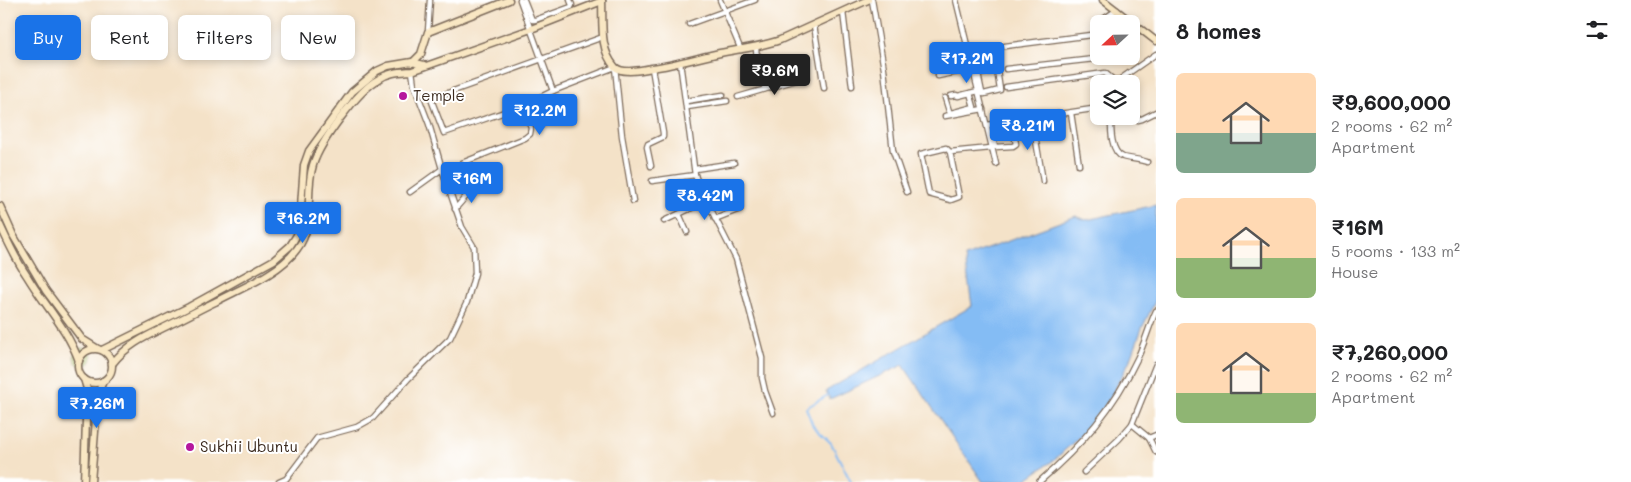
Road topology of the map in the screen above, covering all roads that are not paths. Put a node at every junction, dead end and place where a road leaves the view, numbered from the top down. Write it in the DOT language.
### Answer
graph roads {
  1 [pos="430,0"];
  2 [pos="509,0"];
  3 [pos="525,0"];
  4 [pos="570,0"];
  5 [pos="602,0"];
  6 [pos="720,0"];
  7 [pos="756,0"];
  8 [pos="868,0"];
  9 [pos="872,0"];
  10 [pos="956,0"];
  11 [pos="1103,0"];
  12 [pos="1117,10"];
  13 [pos="725,11"];
  14 [pos="843,12"];
  15 [pos="1110,15"];
  16 [pos="689,24"];
  17 [pos="814,25"];
  18 [pos="531,29"];
  19 [pos="428,32"];
  20 [pos="1090,35"];
  21 [pos="603,37"];
  22 [pos="1156,41"];
  23 [pos="1005,46"];
  24 [pos="756,47"];
  25 [pos="741,50"];
  26 [pos="1156,54"];
  27 [pos="1090,59"];
  28 [pos="543,60"];
  29 [pos="412,62"];
  30 [pos="680,62"];
  31 [pos="989,65"];
  32 [pos="424,66"];
  33 [pos="615,67"];
  34 [pos="652,68"];
  35 [pos="973,69"];
  36 [pos="1006,69"];
  37 [pos="412,71"];
  38 [pos="976,74"];
  39 [pos="938,76"];
  40 [pos="807,77"];
  41 [pos="852,86"];
  42 [pos="1006,87"];
  43 [pos="824,88"];
  44 [pos="767,89"];
  45 [pos="553,91"];
  46 [pos="980,92"];
  47 [pos="970,93"];
  48 [pos="722,95"];
  49 [pos="951,96"];
  50 [pos="738,97"];
  51 [pos="945,98"];
  52 [pos="727,100"];
  53 [pos="686,101"];
  54 [pos="522,106"];
  55 [pos="687,107"];
  56 [pos="983,109"];
  57 [pos="1090,109"];
  58 [pos="1071,112"];
  59 [pos="1156,112"];
  60 [pos="945,116"];
  61 [pos="1032,118"];
  62 [pos="1140,120"];
  63 [pos="998,124"];
  64 [pos="987,125"];
  65 [pos="1111,125"];
  66 [pos="999,130"];
  67 [pos="992,148"];
  68 [pos="950,152"];
  69 [pos="1146,162"];
  70 [pos="734,163"];
  71 [pos="996,164"];
  72 [pos="1080,165"];
  73 [pos="651,166"];
  74 [pos="442,169"];
  75 [pos="695,169"];
  76 [pos="695,175"];
  77 [pos="652,181"];
  78 [pos="1043,181"];
  79 [pos="482,189"];
  80 [pos="410,192"];
  81 [pos="907,192"];
  82 [pos="468,193"];
  83 [pos="633,201"];
  84 [pos="706,201"];
  85 [pos="0,206"];
  86 [pos="740,209"];
  87 [pos="455,210"];
  88 [pos="679,214"];
  89 [pos="715,219"];
  90 [pos="664,221"];
  91 [pos="0,225"];
  92 [pos="687,232"];
  93 [pos="1156,311"];
  94 [pos="100,349"];
  95 [pos="79,361"];
  96 [pos="112,364"];
  97 [pos="1156,364"];
  98 [pos="84,378"];
  99 [pos="103,381"];
  100 [pos="774,413"];
  101 [pos="1132,424"];
  102 [pos="1156,434"];
  103 [pos="1149,438"];
  104 [pos="1156,452"];
  105 [pos="1084,472"];
  106 [pos="84,482"];
  107 [pos="91,482"];
  108 [pos="279,482"];
  109 [pos="1039,482"];
  1 -- 19 [label="street"];
  2 -- 19 [label="main road"];
  3 -- 4 [label="street"];
  3 -- 18 [label="street"];
  5 -- 18 [label="main road"];
  5 -- 21 [label="main road"];
  6 -- 13 [label="street"];
  7 -- 13 [label="street"];
  8 -- 14 [label="main road"];
  9 -- 81 [label="street"];
  10 -- 35 [label="street"];
  11 -- 12 [label="main road"];
  12 -- 15 [label="street"];
  12 -- 22 [label="main road"];
  13 -- 16 [label="street"];
  13 -- 25 [label="street"];
  14 -- 17 [label="main road"];
  14 -- 41 [label="street"];
  17 -- 24 [label="main road"];
  17 -- 43 [label="street"];
  18 -- 28 [label="street"];
  18 -- 32 [label="main road"];
  19 -- 29 [label="main road"];
  20 -- 23 [label="street"];
  21 -- 28 [label="street"];
  21 -- 33 [label="main road"];
  24 -- 25 [label="main road"];
  24 -- 44 [label="street"];
  25 -- 30 [label="main road"];
  26 -- 42 [label="street"];
  27 -- 36 [label="street"];
  28 -- 45 [label="street"];
  28 -- 54 [label="street"];
  29 -- 32 [label="main road"];
  29 -- 37 [label="main road"];
  29 -- 94 [label="main road"];
  30 -- 34 [label="main road"];
  30 -- 53 [label="street"];
  31 -- 35 [label="street"];
  32 -- 37 [label="main road"];
  33 -- 34 [label="main road"];
  33 -- 45 [label="street"];
  33 -- 83 [label="street"];
  34 -- 73 [label="street"];
  35 -- 38 [label="street"];
  35 -- 39 [label="street"];
  37 -- 74 [label="street"];
  37 -- 96 [label="main road"];
  38 -- 46 [label="street"];
  38 -- 46 [label="street"];
  40 -- 44 [label="street"];
  44 -- 50 [label="street"];
  45 -- 54 [label="street"];
  46 -- 47 [label="street"];
  46 -- 56 [label="street"];
  47 -- 49 [label="street"];
  47 -- 51 [label="street"];
  48 -- 53 [label="street"];
  52 -- 55 [label="street"];
  53 -- 55 [label="street"];
  54 -- 82 [label="street"];
  55 -- 75 [label="street"];
  56 -- 60 [label="street"];
  56 -- 64 [label="street"];
  57 -- 58 [label="street"];
  58 -- 61 [label="street"];
  58 -- 72 [label="street"];
  59 -- 62 [label="street"];
  61 -- 63 [label="street"];
  61 -- 78 [label="street"];
  63 -- 64 [label="street"];
  63 -- 66 [label="street"];
  64 -- 67 [label="street"];
  65 -- 69 [label="street"];
  66 -- 66 [label="street"];
  67 -- 68 [label="street"];
  67 -- 71 [label="street"];
  68 -- 68 [label="street"];
  70 -- 75 [label="street"];
  74 -- 80 [label="street"];
  74 -- 87 [label="street"];
  75 -- 76 [label="street"];
  76 -- 77 [label="street"];
  76 -- 84 [label="street"];
  79 -- 82 [label="street"];
  82 -- 87 [label="street"];
  84 -- 88 [label="street"];
  84 -- 89 [label="street"];
  85 -- 94 [label="main road"];
  86 -- 89 [label="street"];
  87 -- 108 [label="street"];
  88 -- 90 [label="street"];
  88 -- 92 [label="street"];
  89 -- 100 [label="street"];
  91 -- 95 [label="main road"];
  93 -- 109 [label="street"];
  94 -- 95 [label="main road"];
  94 -- 96 [label="main road"];
  95 -- 98 [label="main road"];
  96 -- 99 [label="main road"];
  97 -- 101 [label="street"];
  98 -- 99 [label="main road"];
  98 -- 106 [label="main road"];
  99 -- 107 [label="main road"];
  101 -- 103 [label="street"];
  101 -- 105 [label="street"];
  102 -- 103 [label="street"];
  103 -- 104 [label="street"];
}
